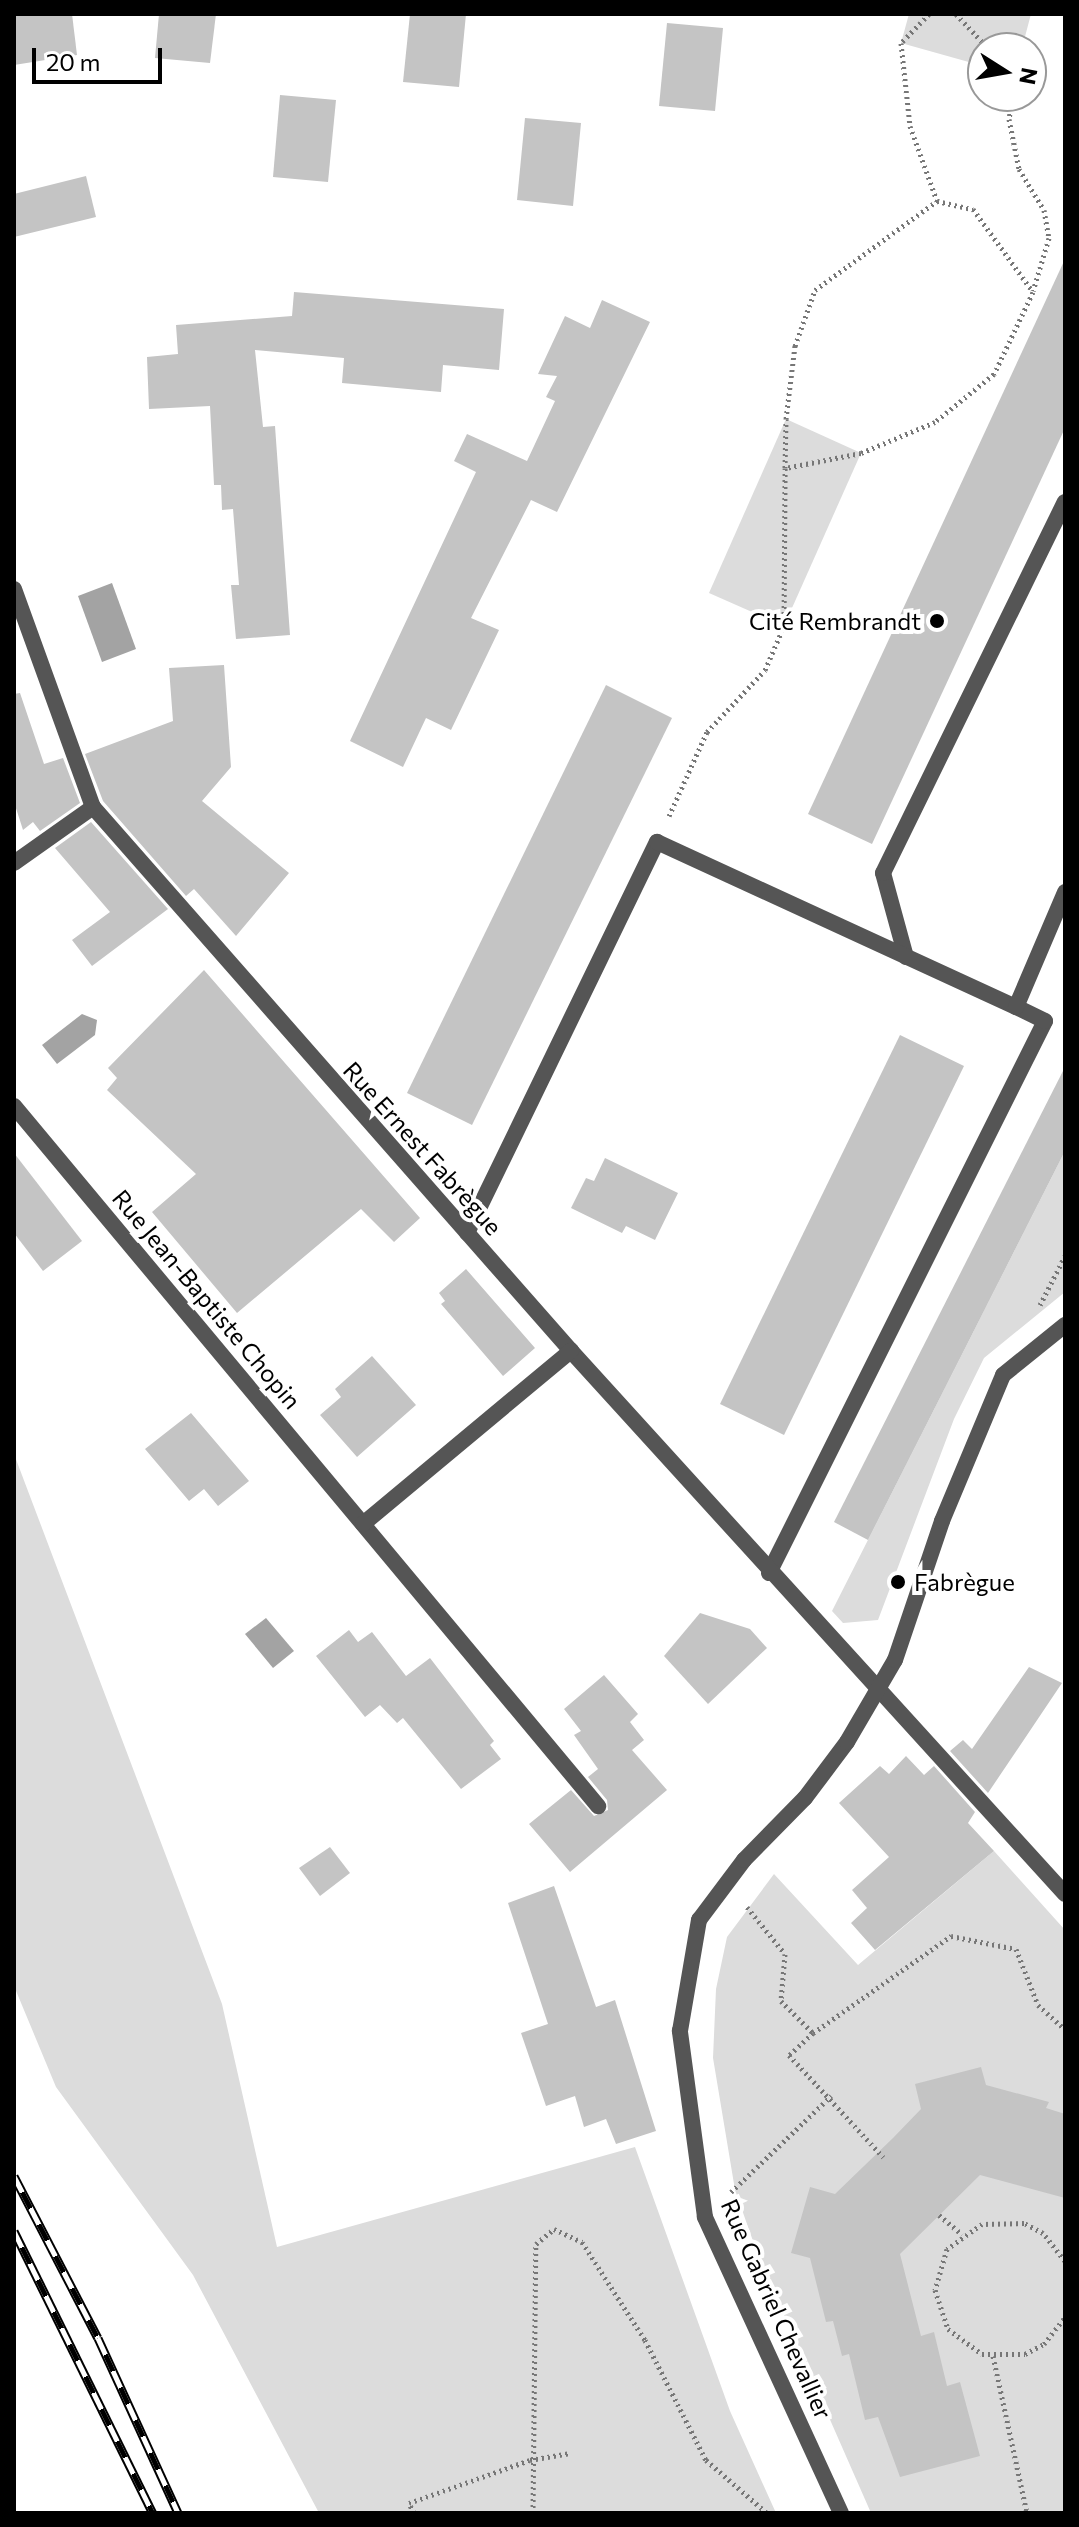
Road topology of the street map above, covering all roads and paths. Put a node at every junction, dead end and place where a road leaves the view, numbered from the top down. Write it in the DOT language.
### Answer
graph roads {
  1 [pos="929,14"];
  2 [pos="956,14"];
  3 [pos="973,32"];
  4 [pos="1010,112"];
  5 [pos="937,201"];
  6 [pos="1033,292"];
  7 [pos="785,468"];
  8 [pos="1065,502"];
  9 [pos="14,589"];
  10 [pos="93,807"];
  11 [pos="657,842"];
  12 [pos="14,863"];
  13 [pos="1065,892"];
  14 [pos="906,957"];
  15 [pos="1016,1007"];
  16 [pos="14,1106"];
  17 [pos="467,1233"];
  18 [pos="1065,1325"];
  19 [pos="571,1351"];
  20 [pos="363,1524"];
  21 [pos="769,1573"];
  22 [pos="878,1688"];
  23 [pos="598,1806"];
  24 [pos="728,1882"];
  25 [pos="1065,1894"];
  26 [pos="1065,2029"];
  27 [pos="813,2033"];
  28 [pos="831,2096"];
  29 [pos="883,2157"];
  30 [pos="939,2215"];
  31 [pos="705,2217"];
  32 [pos="962,2234"];
  33 [pos="1065,2261"];
  34 [pos="1065,2317"];
  35 [pos="993,2356"];
  36 [pos="570,2453"];
  37 [pos="530,2460"];
  38 [pos="414,2513"];
  39 [pos="533,2513"];
  40 [pos="767,2513"];
  41 [pos="841,2513"];
  42 [pos="1027,2513"];
  1 -- 5 [label="path"];
  2 -- 3 [label="path"];
  4 -- 6 [label="path"];
  5 -- 6 [label="path"];
  5 -- 7 [label="path"];
  6 -- 7 [label="path"];
  7 -- 11 [label="path"];
  8 -- 14 [label="street"];
  9 -- 10 [label="street, Rue Ernest Fabrègue"];
  10 -- 12 [label="street"];
  10 -- 17 [label="street, Rue Ernest Fabrègue"];
  11 -- 14 [label="street"];
  11 -- 17 [label="street"];
  13 -- 15 [label="street"];
  14 -- 15 [label="street"];
  15 -- 21 [label="street"];
  16 -- 20 [label="street, Rue Jean-Baptiste Chopin"];
  17 -- 19 [label="street, Rue Ernest Fabrègue"];
  18 -- 22 [label="street, Rue Gabriel Chevallier"];
  19 -- 20 [label="street"];
  19 -- 21 [label="street, Rue Ernest Fabrègue"];
  20 -- 23 [label="street, Rue Jean-Baptiste Chopin"];
  21 -- 22 [label="street, Rue Ernest Fabrègue"];
  22 -- 24 [label="street, Rue Gabriel Chevallier"];
  22 -- 25 [label="street, Rue Ernest Fabrègue"];
  24 -- 27 [label="path"];
  24 -- 31 [label="street, Rue Gabriel Chevallier"];
  26 -- 27 [label="path"];
  27 -- 28 [label="path"];
  28 -- 29 [label="path"];
  28 -- 31 [label="path"];
  30 -- 32 [label="path"];
  31 -- 41 [label="street, Rue Gabriel Chevallier"];
  32 -- 33 [label="path"];
  32 -- 35 [label="path"];
  34 -- 35 [label="path"];
  35 -- 42 [label="path"];
  36 -- 37 [label="path"];
  37 -- 38 [label="path"];
  37 -- 39 [label="path"];
  37 -- 40 [label="path"];
}
